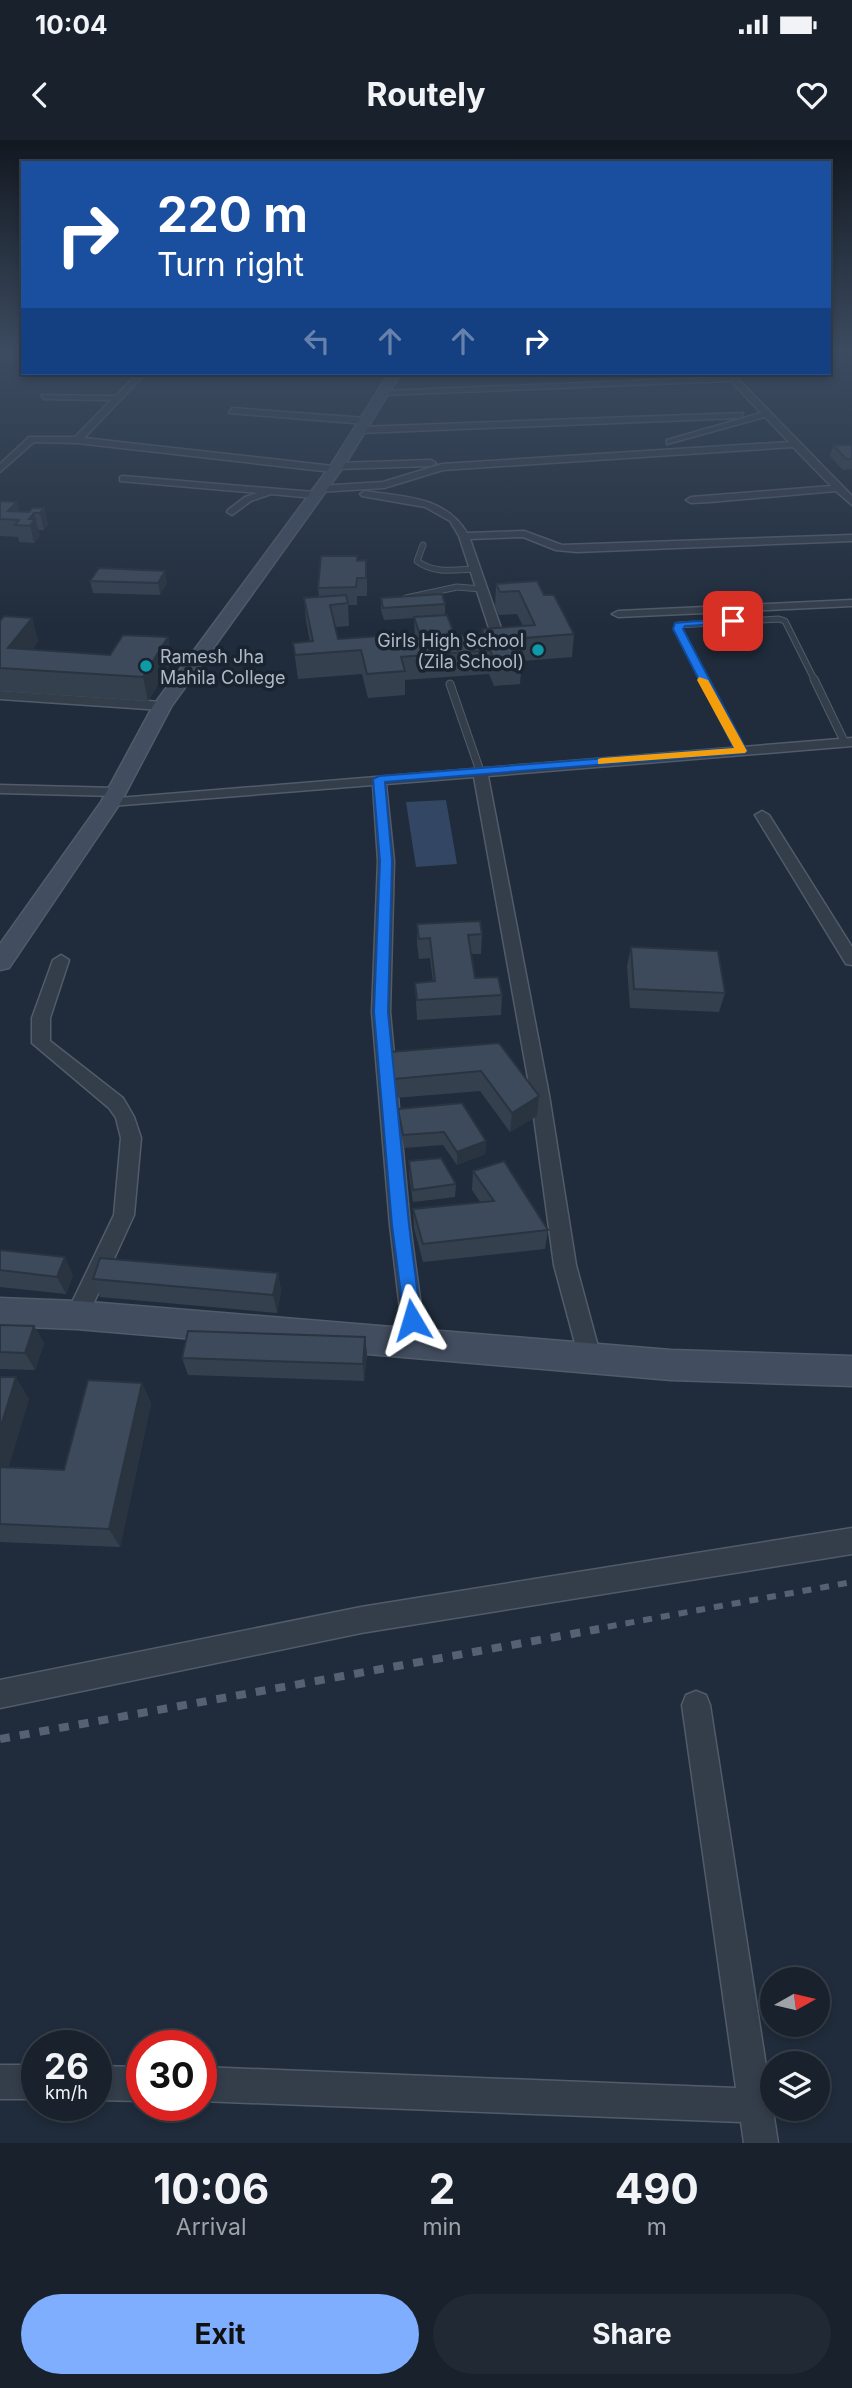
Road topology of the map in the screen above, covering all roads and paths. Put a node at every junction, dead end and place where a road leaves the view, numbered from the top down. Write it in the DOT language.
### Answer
graph roads {
  1 [pos="29,441"];
  2 [pos="91,441"];
  3 [pos="352,441"];
  4 [pos="672,441"];
  5 [pos="794,443"];
  6 [pos="335,467"];
  7 [pos="0,470"];
  8 [pos="123,479"];
  9 [pos="337,488"];
  10 [pos="838,488"];
  11 [pos="277,491"];
  12 [pos="316,492"];
  13 [pos="691,500"];
  14 [pos="852,502"];
  15 [pos="232,512"];
  16 [pos="464,536"];
  17 [pos="852,538"];
  18 [pos="423,545"];
  19 [pos="475,569"];
  20 [pos="481,589"];
  21 [pos="398,599"];
  22 [pos="852,603"];
  23 [pos="618,614"];
  24 [pos="496,631"];
  25 [pos="450,684"];
  26 [pos="0,695"];
  27 [pos="162,706"];
  28 [pos="848,742"];
  29 [pos="741,751"];
  30 [pos="480,771"];
  31 [pos="379,779"];
  32 [pos="0,789"];
  33 [pos="114,797"];
  34 [pos="762,815"];
  35 [pos="61,960"];
  36 [pos="852,960"];
  37 [pos="0,962"];
  38 [pos="0,1311"];
  39 [pos="77,1315"];
  40 [pos="415,1343"];
  41 [pos="590,1358"];
  42 [pos="852,1371"];
  43 [pos="852,1541"];
  44 [pos="0,1693"];
  45 [pos="696,1705"];
  46 [pos="0,2082"];
  47 [pos="21,2082"];
  48 [pos="217,2084"];
  49 [pos="756,2106"];
  50 [pos="761,2143"];
  1 -- 7 [label="street"];
  2 -- 6 [label="street"];
  3 -- 6 [label="street"];
  4 -- 6 [label="street"];
  5 -- 9 [label="street"];
  5 -- 10 [label="street"];
  6 -- 12 [label="street"];
  8 -- 11 [label="street"];
  9 -- 12 [label="street"];
  9 -- 16 [label="street"];
  10 -- 13 [label="street"];
  10 -- 14 [label="street"];
  11 -- 12 [label="street"];
  11 -- 15 [label="street"];
  12 -- 27 [label="street"];
  16 -- 17 [label="street"];
  16 -- 19 [label="street"];
  18 -- 19 [label="lane"];
  19 -- 20 [label="street"];
  20 -- 21 [label="lane"];
  20 -- 24 [label="street"];
  22 -- 23 [label="street"];
  25 -- 30 [label="lane"];
  26 -- 27 [label="street"];
  27 -- 33 [label="street"];
  28 -- 29 [label="street"];
  28 -- 29 [label="lane"];
  29 -- 30 [label="street"];
  30 -- 31 [label="street"];
  30 -- 41 [label="street"];
  31 -- 33 [label="street"];
  31 -- 40 [label="street"];
  32 -- 33 [label="street"];
  33 -- 37 [label="street"];
  34 -- 36 [label="street"];
  35 -- 39 [label="street"];
  38 -- 39 [label="street"];
  39 -- 40 [label="street"];
  40 -- 41 [label="street"];
  41 -- 42 [label="street"];
  43 -- 44 [label="street"];
  45 -- 49 [label="street"];
  46 -- 47 [label="street"];
  48 -- 49 [label="street"];
  49 -- 50 [label="street"];
}
